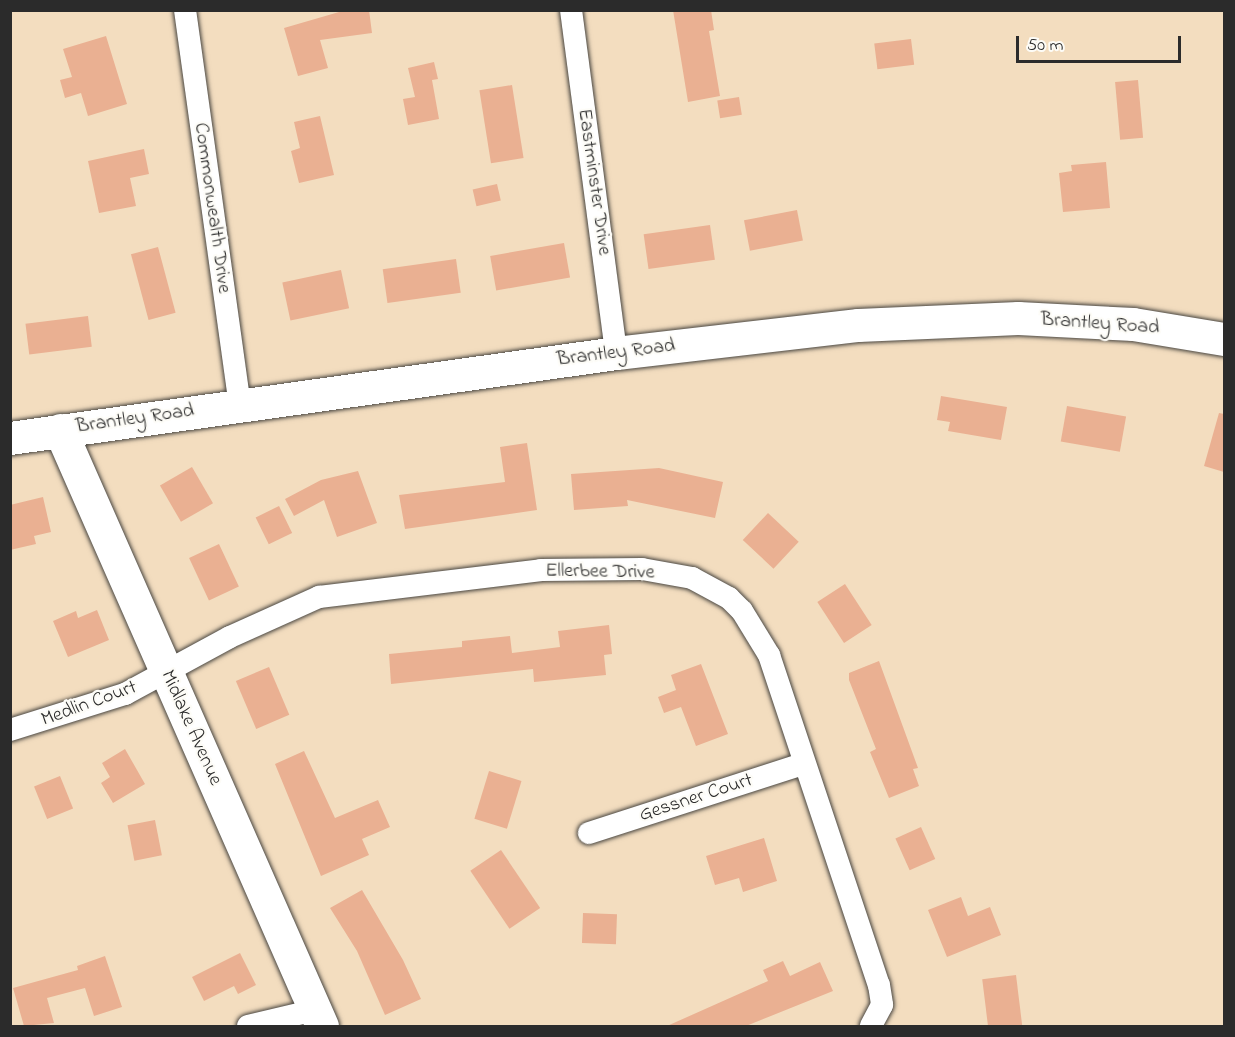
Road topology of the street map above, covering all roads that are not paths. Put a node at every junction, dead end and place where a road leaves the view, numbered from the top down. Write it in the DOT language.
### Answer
graph roads {
  1 [pos="185,10"];
  2 [pos="571,10"];
  3 [pos="1224,339"];
  4 [pos="616,353"];
  5 [pos="240,405"];
  6 [pos="60,430"];
  7 [pos="10,438"];
  8 [pos="166,673"];
  9 [pos="10,730"];
  10 [pos="803,764"];
  11 [pos="589,833"];
  12 [pos="319,1018"];
  13 [pos="248,1026"];
  14 [pos="871,1026"];
  1 -- 5 [label="street, Commonwealth Drive"];
  2 -- 4 [label="street, Eastminster Drive"];
  3 -- 4 [label="street, Brantley Road"];
  4 -- 5 [label="street, Brantley Road"];
  5 -- 6 [label="street, Brantley Road"];
  6 -- 7 [label="street, Brantley Road"];
  6 -- 8 [label="street, Midlake Avenue"];
  8 -- 9 [label="street, Medlin Court"];
  8 -- 10 [label="street, Ellerbee Drive"];
  8 -- 12 [label="street, Midlake Avenue"];
  10 -- 11 [label="street, Gessner Court"];
  10 -- 14 [label="street, Ellerbee Drive"];
  12 -- 13 [label="street"];
}
